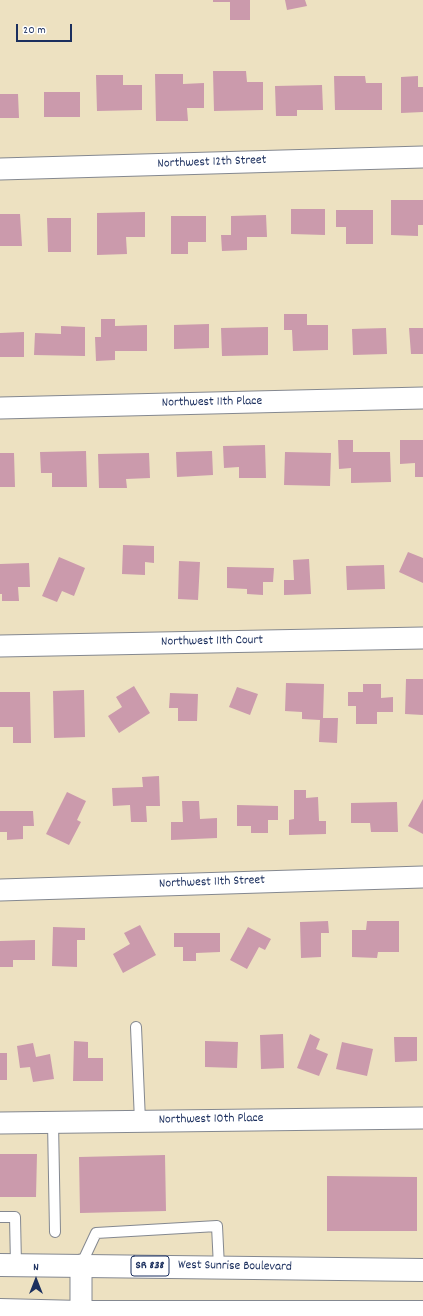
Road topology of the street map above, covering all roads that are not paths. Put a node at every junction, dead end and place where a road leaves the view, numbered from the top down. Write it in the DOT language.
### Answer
graph roads {
  1 [pos="423,157"];
  2 [pos="0,169"];
  3 [pos="423,398"];
  4 [pos="0,408"];
  5 [pos="423,638"];
  6 [pos="0,646"];
  7 [pos="423,877"];
  8 [pos="0,890"];
  9 [pos="136,1027"];
  10 [pos="423,1118"];
  11 [pos="140,1121"];
  12 [pos="53,1122"];
  13 [pos="0,1123"];
  14 [pos="0,1217"];
  15 [pos="55,1232"];
  16 [pos="8,1265"];
  17 [pos="81,1265"];
  18 [pos="218,1267"];
  19 [pos="423,1270"];
  20 [pos="0,1310"];
  21 [pos="423,1312"];
  22 [pos="81,1314"];
  1 -- 2 [label="street, Northwest 12th Street"];
  3 -- 4 [label="street, Northwest 11th Place"];
  5 -- 6 [label="street, Northwest 11th Court"];
  7 -- 8 [label="street, Northwest 11th Street"];
  9 -- 11 [label="lane"];
  10 -- 11 [label="street, Northwest 10th Place"];
  11 -- 12 [label="street, Northwest 10th Place"];
  12 -- 13 [label="street, Northwest 10th Place"];
  12 -- 15 [label="lane"];
  14 -- 16 [label="lane"];
  16 -- 17 [label="main road, West Sunrise Boulevard / SR 838"];
  17 -- 18 [label="main road, West Sunrise Boulevard / SR 838"];
  17 -- 18 [label="lane"];
  17 -- 22 [label="street"];
  18 -- 19 [label="main road, West Sunrise Boulevard / SR 838"];
  20 -- 22 [label="main road"];
  21 -- 22 [label="main road"];
}
